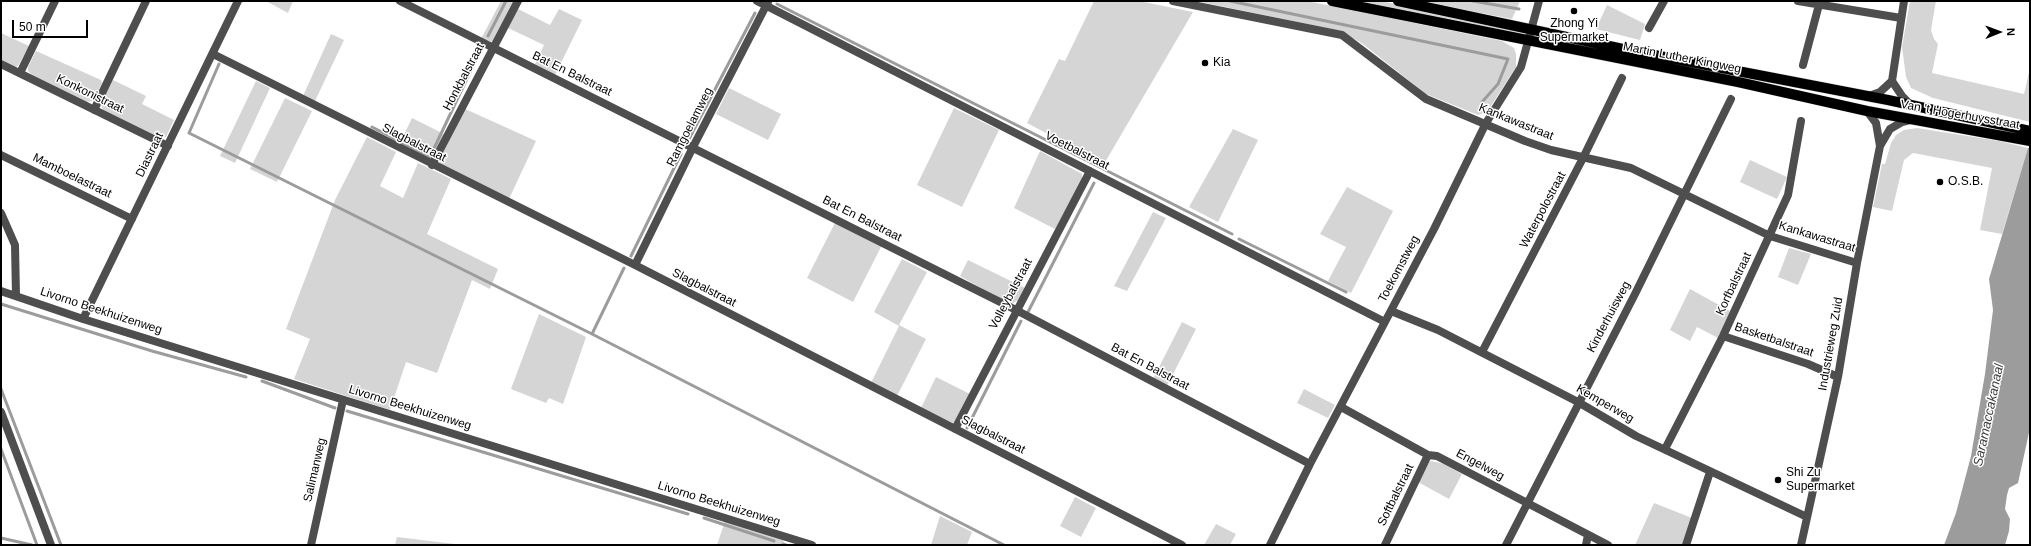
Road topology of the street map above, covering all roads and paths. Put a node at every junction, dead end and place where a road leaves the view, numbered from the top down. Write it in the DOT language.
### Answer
graph roads {
  1 [pos="55,1"];
  2 [pos="146,1"];
  3 [pos="238,1"];
  4 [pos="400,1"];
  5 [pos="518,1"];
  6 [pos="757,1"];
  7 [pos="1173,1"];
  8 [pos="1332,1"];
  9 [pos="1398,1"];
  10 [pos="1539,1"];
  11 [pos="1664,1"];
  12 [pos="1798,1"];
  13 [pos="1904,1"];
  14 [pos="1819,2"];
  15 [pos="767,3"];
  16 [pos="1901,18"];
  17 [pos="1532,28"];
  18 [pos="1649,28"];
  19 [pos="1530,41"];
  20 [pos="493,48"];
  21 [pos="213,54"];
  22 [pos="1,64"];
  23 [pos="1803,65"];
  24 [pos="20,74"];
  25 [pos="1622,78"];
  26 [pos="1892,81"];
  27 [pos="1869,96"];
  28 [pos="1731,100"];
  29 [pos="1888,100"];
  30 [pos="1910,104"];
  31 [pos="94,110"];
  32 [pos="1867,111"];
  33 [pos="1885,114"];
  34 [pos="1912,119"];
  35 [pos="1801,121"];
  36 [pos="1486,123"];
  37 [pos="2005,131"];
  38 [pos="2030,131"];
  39 [pos="2030,141"];
  40 [pos="168,146"];
  41 [pos="1880,146"];
  42 [pos="693,147"];
  43 [pos="1,155"];
  44 [pos="1584,158"];
  45 [pos="432,165"];
  46 [pos="1090,171"];
  47 [pos="1685,194"];
  48 [pos="1,213"];
  49 [pos="132,219"];
  50 [pos="1770,236"];
  51 [pos="1857,262"];
  52 [pos="635,265"];
  53 [pos="1,291"];
  54 [pos="16,296"];
  55 [pos="1016,310"];
  56 [pos="1391,311"];
  57 [pos="83,319"];
  58 [pos="1385,322"];
  59 [pos="1723,336"];
  60 [pos="1482,352"];
  61 [pos="1838,377"];
  62 [pos="343,400"];
  63 [pos="1578,402"];
  64 [pos="1341,407"];
  65 [pos="1,412"];
  66 [pos="955,429"];
  67 [pos="1665,449"];
  68 [pos="1428,455"];
  69 [pos="1310,464"];
  70 [pos="1710,472"];
  71 [pos="1528,504"];
  72 [pos="1807,516"];
  73 [pos="1588,535"];
  74 [pos="51,545"];
  75 [pos="311,545"];
  76 [pos="812,545"];
  77 [pos="1182,545"];
  78 [pos="1270,545"];
  79 [pos="1385,545"];
  80 [pos="1506,545"];
  81 [pos="1586,545"];
  82 [pos="1608,545"];
  83 [pos="1686,545"];
  84 [pos="1801,545"];
  1 -- 24 [label="street"];
  2 -- 31 [label="street"];
  3 -- 21 [label="street, Diastraat"];
  4 -- 20 [label="street, Bat En Balstraat"];
  5 -- 20 [label="street, Honkbalstraat"];
  6 -- 15 [label="street, Voetbalstraat"];
  7 -- 36 [label="street, Kankawastraat"];
  8 -- 19 [label="main road, Martin Luther Kingweg"];
  9 -- 17 [label="main road, Martin Luther Kingweg"];
  10 -- 17 [label="street, Toekomstweg"];
  11 -- 18 [label="street"];
  12 -- 14 [label="street"];
  13 -- 16 [label="street"];
  14 -- 16 [label="street"];
  14 -- 23 [label="street"];
  15 -- 42 [label="street, Ramgoelamweg"];
  15 -- 46 [label="street, Voetbalstraat"];
  16 -- 26 [label="street"];
  17 -- 19 [label="street, Toekomstweg"];
  17 -- 27 [label="main road, Martin Luther Kingweg"];
  19 -- 32 [label="main road, Martin Luther Kingweg"];
  19 -- 36 [label="street, Toekomstweg"];
  20 -- 42 [label="street, Bat En Balstraat"];
  20 -- 45 [label="street, Honkbalstraat"];
  21 -- 40 [label="street, Diastraat"];
  21 -- 45 [label="street, Slagbalstraat"];
  22 -- 24 [label="street, Konkonistraat"];
  24 -- 31 [label="street, Konkonistraat"];
  25 -- 44 [label="street, Waterpolostraat"];
  26 -- 27 [label="street"];
  26 -- 30 [label="street"];
  27 -- 29 [label="main road, Martin Luther Kingweg"];
  28 -- 47 [label="street, Kinderhuisweg"];
  29 -- 30 [label="main road, Van 't Hogerhuysstraat"];
  30 -- 37 [label="main road, Van 't Hogerhuysstraat"];
  31 -- 40 [label="street, Konkonistraat"];
  32 -- 33 [label="main road, Martin Luther Kingweg"];
  32 -- 41 [label="street, Industrieweg Zuid"];
  33 -- 34 [label="main road, Van 't Hogerhuysstraat"];
  34 -- 37 [label="main road, Van 't Hogerhuysstraat"];
  34 -- 41 [label="street, Industrieweg Zuid"];
  35 -- 50 [label="street, Korfbalstraat"];
  36 -- 44 [label="street, Kankawastraat"];
  36 -- 56 [label="street, Toekomstweg"];
  37 -- 38 [label="main road, Van 't Hogerhuysstraat"];
  37 -- 39 [label="main road, Van 't Hogerhuysstraat"];
  40 -- 49 [label="street, Diastraat"];
  41 -- 51 [label="street, Industrieweg Zuid"];
  42 -- 52 [label="street, Ramgoelamweg"];
  42 -- 55 [label="street, Bat En Balstraat"];
  43 -- 49 [label="street, Mamboelastraat"];
  44 -- 47 [label="street, Kankawastraat"];
  44 -- 60 [label="street, Waterpolostraat"];
  45 -- 52 [label="street, Slagbalstraat"];
  46 -- 55 [label="street, Volleybalstraat"];
  46 -- 58 [label="street, Voetbalstraat"];
  47 -- 50 [label="street, Kankawastraat"];
  47 -- 63 [label="street, Kinderhuisweg"];
  48 -- 54 [label="street"];
  49 -- 57 [label="street, Diastraat"];
  50 -- 51 [label="street, Kankawastraat"];
  50 -- 59 [label="street, Korfbalstraat"];
  51 -- 61 [label="street, Industrieweg Zuid"];
  52 -- 66 [label="street, Slagbalstraat"];
  53 -- 54 [label="street, Livorno Beekhuizenweg"];
  54 -- 57 [label="street, Livorno Beekhuizenweg"];
  55 -- 66 [label="street, Volleybalstraat"];
  55 -- 69 [label="street, Bat En Balstraat"];
  56 -- 58 [label="street, Toekomstweg"];
  56 -- 60 [label="street, Kemperweg"];
  57 -- 62 [label="street, Livorno Beekhuizenweg"];
  58 -- 64 [label="street, Toekomstweg"];
  59 -- 61 [label="street, Basketbalstraat"];
  59 -- 67 [label="street, Korfbalstraat"];
  60 -- 63 [label="street, Kemperweg"];
  61 -- 72 [label="street, Industrieweg Zuid"];
  62 -- 75 [label="street, Salimanweg"];
  62 -- 76 [label="street, Livorno Beekhuizenweg"];
  63 -- 67 [label="street, Kemperweg"];
  63 -- 71 [label="street, Kinderhuisweg"];
  64 -- 68 [label="street, Engelweg"];
  64 -- 69 [label="street, Toekomstweg"];
  65 -- 74 [label="street"];
  66 -- 77 [label="street, Slagbalstraat"];
  67 -- 70 [label="street, Kemperweg"];
  68 -- 71 [label="street, Engelweg"];
  68 -- 79 [label="street, Softbalstraat"];
  69 -- 78 [label="street, Toekomstweg"];
  70 -- 72 [label="street, Kemperweg"];
  70 -- 83 [label="street"];
  71 -- 73 [label="street, Engelweg"];
  71 -- 80 [label="street, Kinderhuisweg"];
  72 -- 84 [label="street, Industrieweg Zuid"];
  73 -- 81 [label="street"];
  73 -- 82 [label="street, Engelweg"];
}
